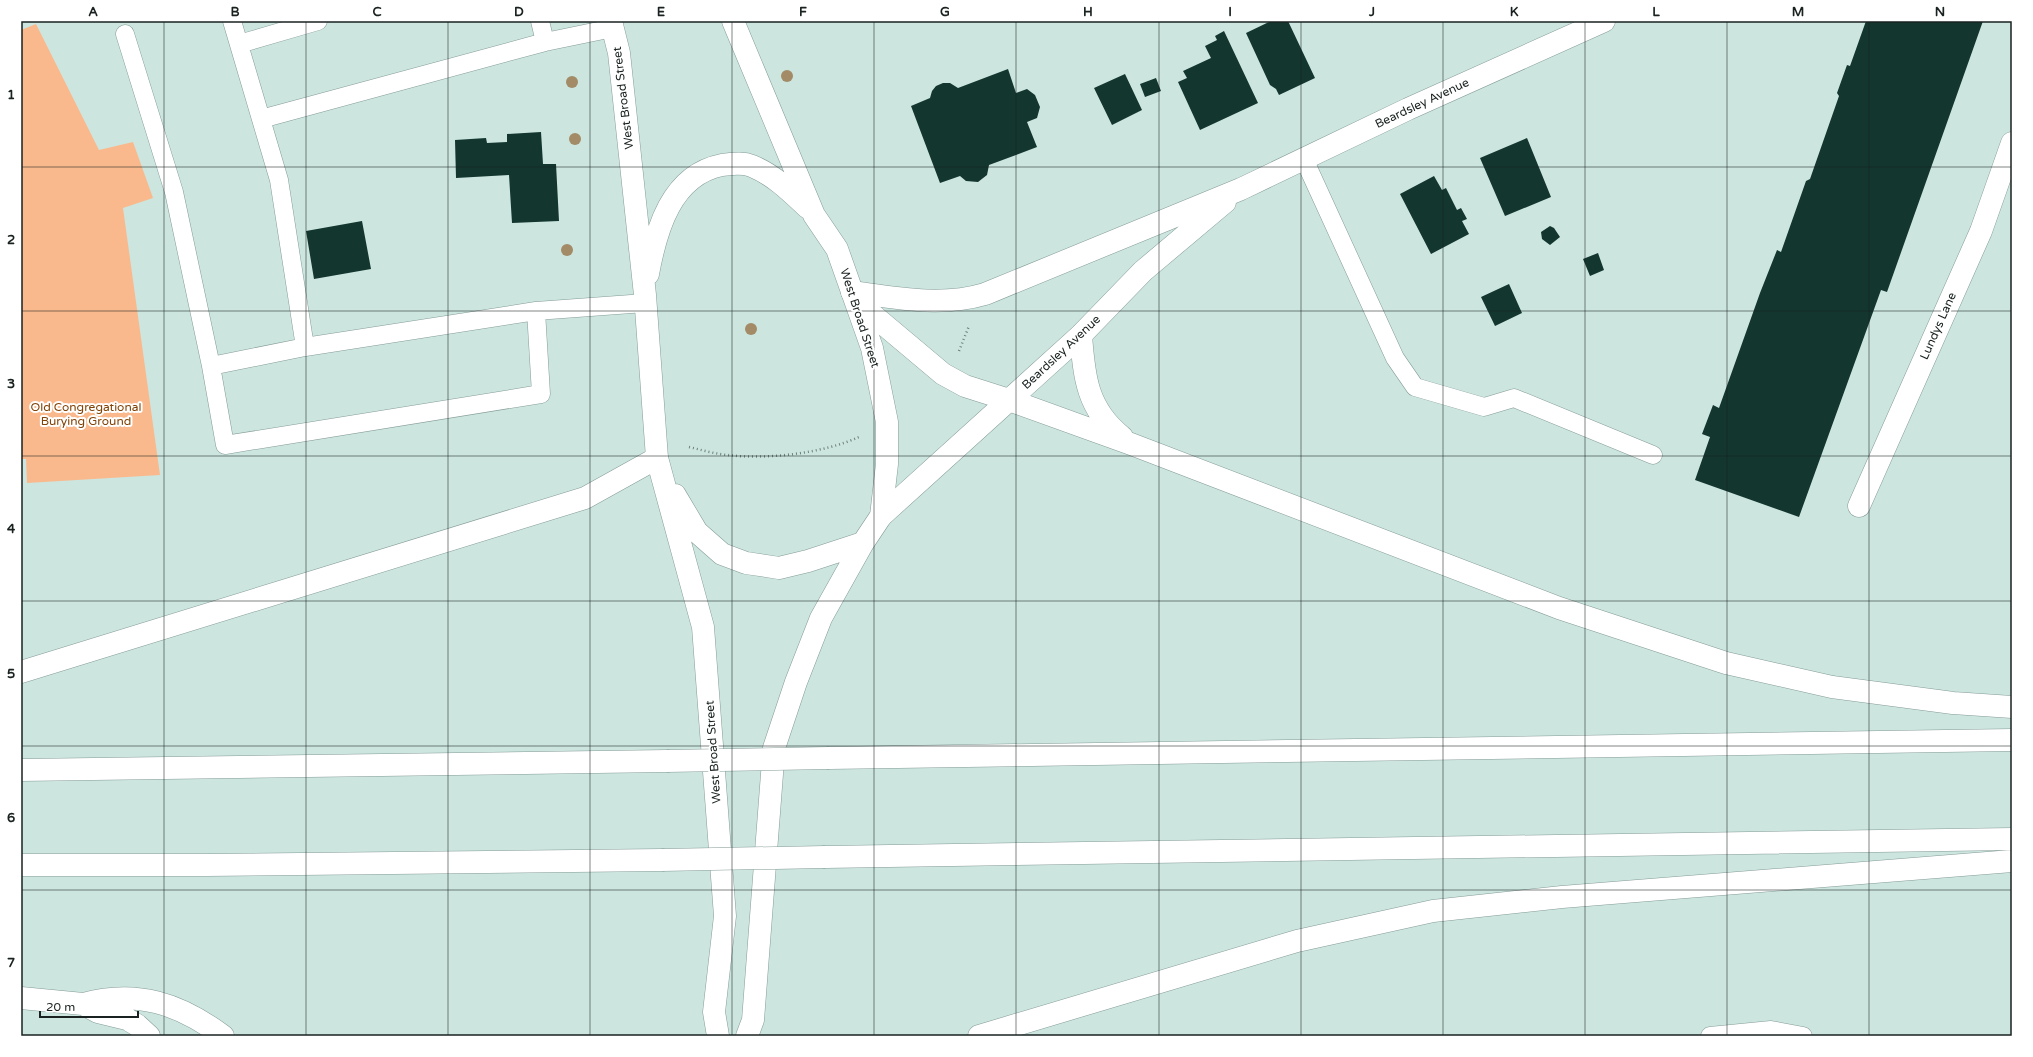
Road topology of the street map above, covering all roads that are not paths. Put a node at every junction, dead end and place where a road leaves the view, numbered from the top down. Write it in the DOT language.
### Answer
graph roads {
  1 [pos="232,21"];
  2 [pos="318,21"];
  3 [pos="540,21"];
  4 [pos="733,21"];
  5 [pos="1604,21"];
  6 [pos="612,24"];
  7 [pos="125,34"];
  8 [pos="546,42"];
  9 [pos="239,44"];
  10 [pos="262,119"];
  11 [pos="2012,143"];
  12 [pos="1304,158"];
  13 [pos="1241,189"];
  14 [pos="814,215"];
  15 [pos="854,296"];
  16 [pos="645,299"];
  17 [pos="536,311"];
  18 [pos="1080,335"];
  19 [pos="305,347"];
  20 [pos="211,366"];
  21 [pos="1009,400"];
  22 [pos="1131,444"];
  23 [pos="1653,455"];
  24 [pos="659,465"];
  25 [pos="1859,506"];
  26 [pos="882,516"];
  27 [pos="863,543"];
  28 [pos="21,672"];
  29 [pos="2012,707"];
  30 [pos="2012,740"];
  31 [pos="21,770"];
  32 [pos="2012,839"];
  33 [pos="2012,861"];
  34 [pos="21,865"];
  35 [pos="21,998"];
  36 [pos="83,1004"];
  37 [pos="149,1036"];
  38 [pos="223,1036"];
  39 [pos="718,1036"];
  40 [pos="747,1036"];
  41 [pos="979,1036"];
  42 [pos="1710,1036"];
  43 [pos="1803,1036"];
  1 -- 9 [label="lane"];
  2 -- 9 [label="lane"];
  3 -- 8 [label="lane"];
  4 -- 14 [label="main road, West Broad Street"];
  5 -- 12 [label="main road, Beardsley Avenue"];
  6 -- 8 [label="lane"];
  6 -- 16 [label="main road, West Broad Street"];
  7 -- 20 [label="lane"];
  8 -- 10 [label="lane"];
  9 -- 10 [label="lane"];
  10 -- 19 [label="lane"];
  11 -- 25 [label="main road, Lundys Lane"];
  12 -- 13 [label="main road, Beardsley Avenue"];
  12 -- 23 [label="lane"];
  13 -- 15 [label="main road, Beardsley Avenue"];
  13 -- 18 [label="main road, Beardsley Avenue"];
  14 -- 15 [label="main road, West Broad Street"];
  14 -- 16 [label="main road, West Broad Street"];
  15 -- 21 [label="main road"];
  15 -- 26 [label="main road, West Broad Street"];
  16 -- 17 [label="lane"];
  16 -- 24 [label="main road, West Broad Street"];
  17 -- 19 [label="lane"];
  17 -- 20 [label="lane"];
  18 -- 21 [label="main road, Beardsley Avenue"];
  18 -- 22 [label="main road"];
  19 -- 20 [label="lane"];
  21 -- 22 [label="main road"];
  21 -- 26 [label="main road, Beardsley Avenue"];
  22 -- 29 [label="main road"];
  24 -- 27 [label="main road, West Broad Street"];
  24 -- 28 [label="main road"];
  24 -- 39 [label="main road, West Broad Street"];
  26 -- 27 [label="main road, West Broad Street"];
  27 -- 40 [label="main road, West Broad Street"];
  30 -- 31 [label="main road, bridge"];
  32 -- 34 [label="main road, bridge"];
  33 -- 41 [label="main road"];
  35 -- 36 [label="main road"];
  36 -- 37 [label="main road"];
  36 -- 38 [label="main road"];
  42 -- 43 [label="lane"];
}
